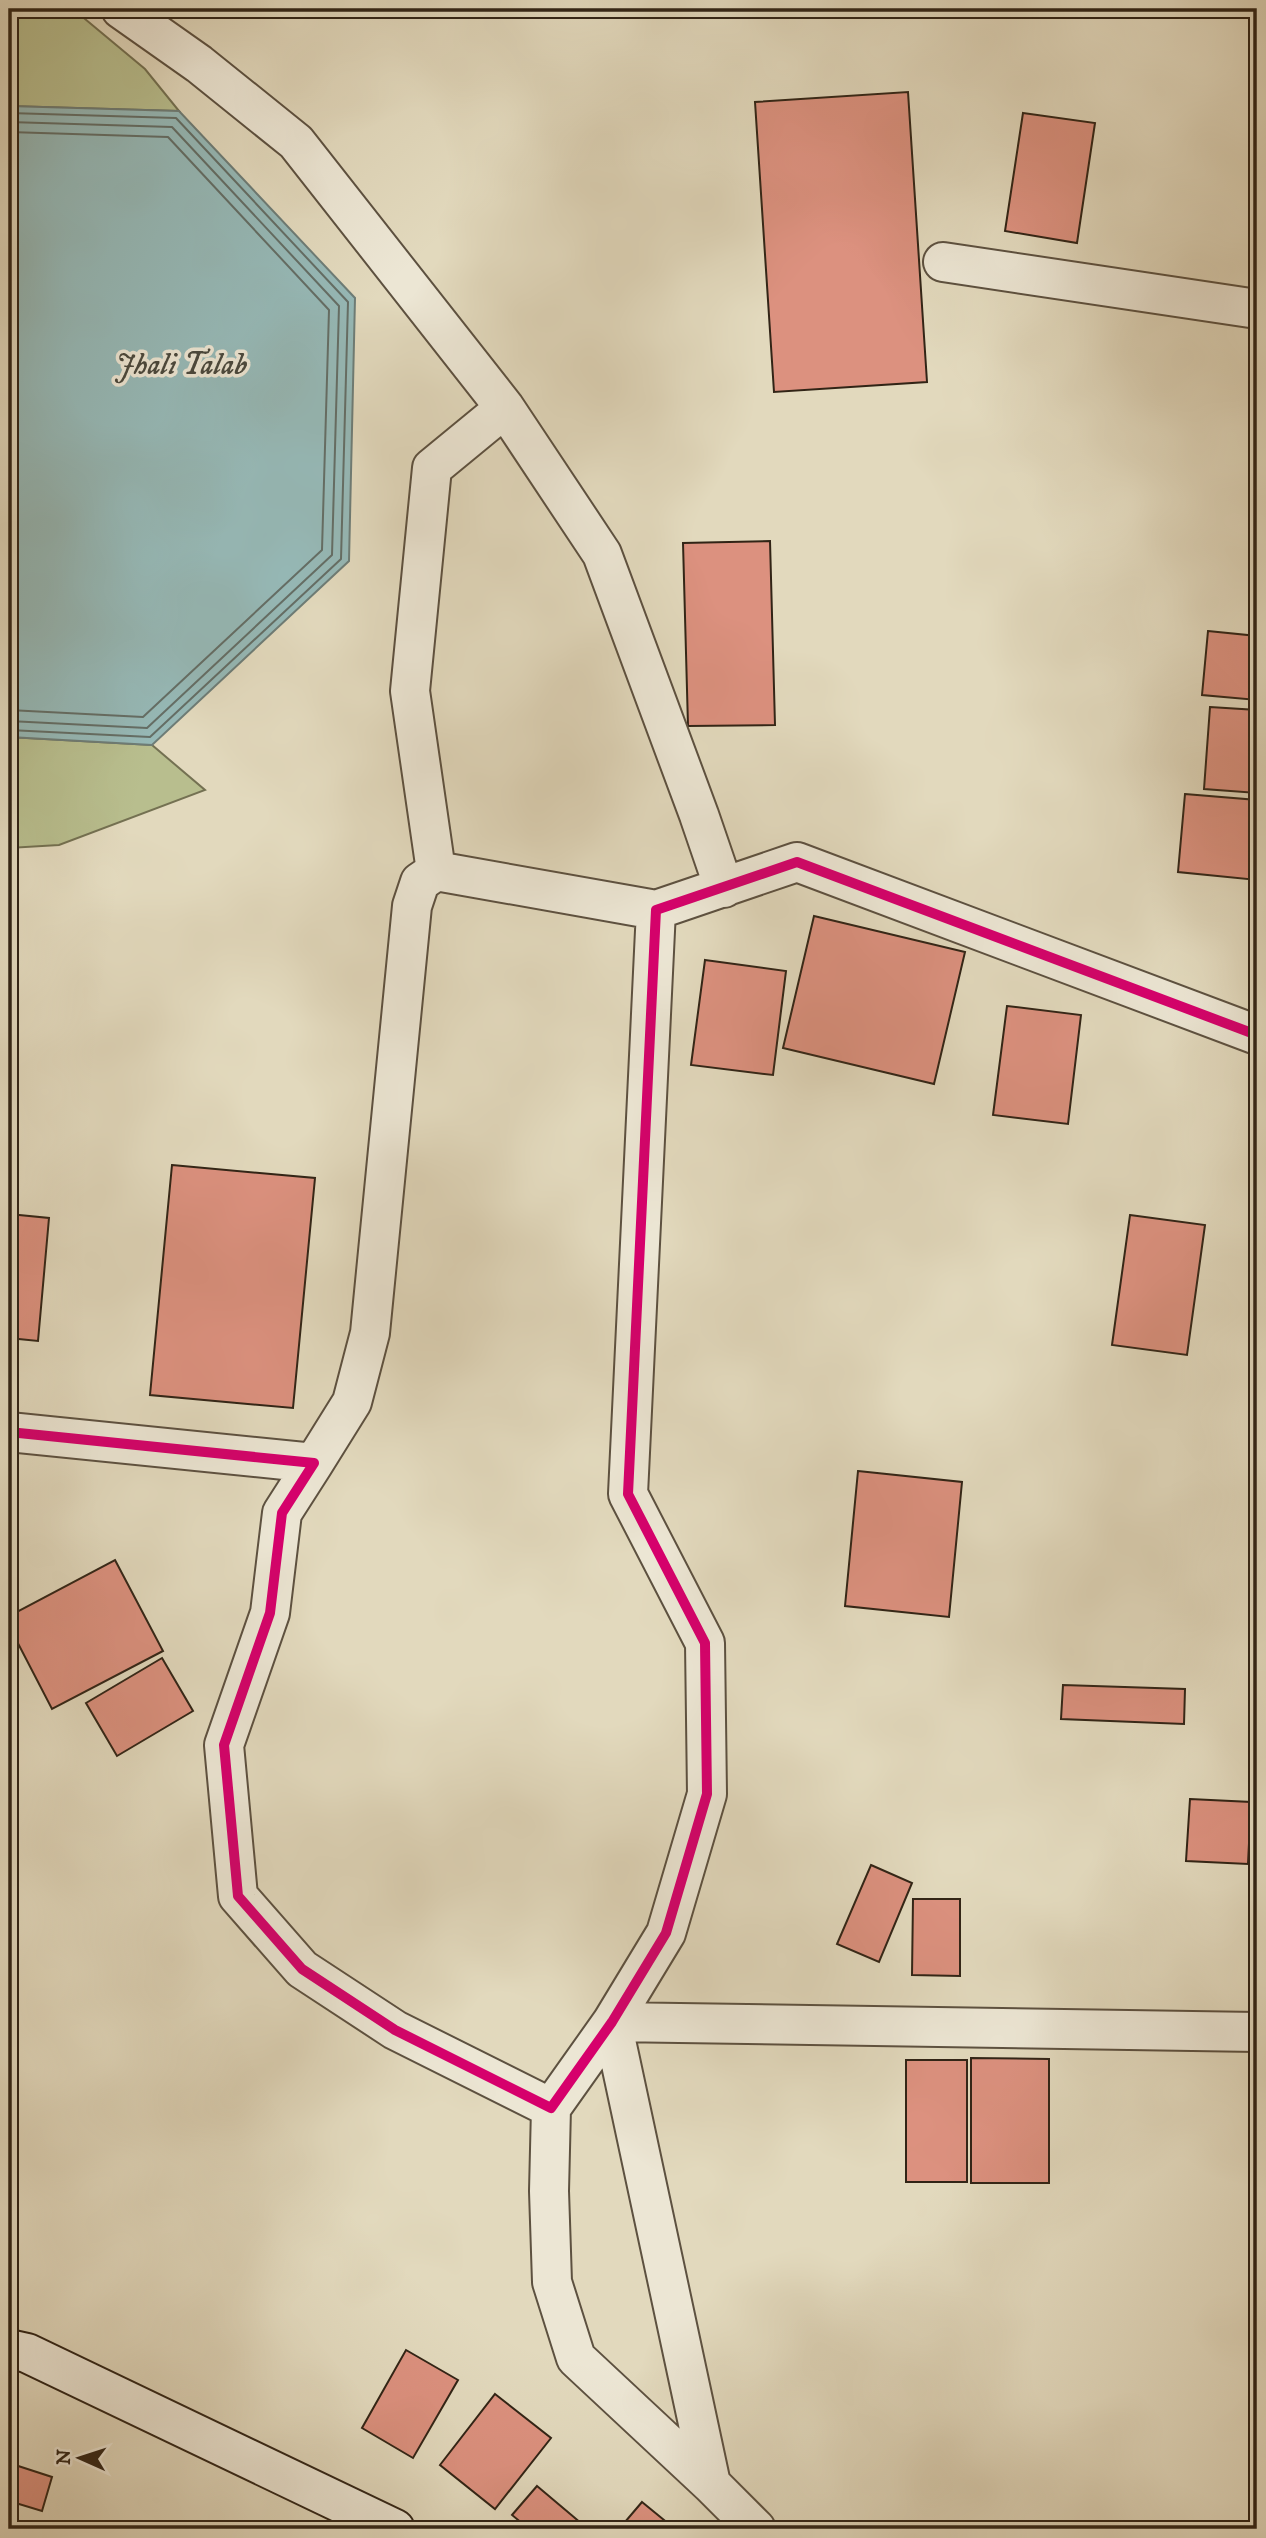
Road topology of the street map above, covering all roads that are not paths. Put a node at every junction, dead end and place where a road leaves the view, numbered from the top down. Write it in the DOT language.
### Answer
graph roads {
  1 [pos="121,9"];
  2 [pos="943,262"];
  3 [pos="1257,309"];
  4 [pos="505,408"];
  5 [pos="436,871"];
  6 [pos="724,888"];
  7 [pos="656,910"];
  8 [pos="1257,1035"];
  9 [pos="9,1432"];
  10 [pos="314,1463"];
  11 [pos="612,2022"];
  12 [pos="1257,2032"];
  13 [pos="551,2108"];
  14 [pos="9,2349"];
  15 [pos="711,2484"];
  16 [pos="395,2529"];
  17 [pos="756,2529"];
  1 -- 4 [label="street"];
  2 -- 3 [label="street"];
  4 -- 5 [label="street"];
  4 -- 6 [label="street"];
  5 -- 7 [label="street"];
  5 -- 10 [label="street"];
  6 -- 7 [label="street"];
  6 -- 8 [label="street"];
  7 -- 11 [label="street"];
  9 -- 10 [label="street"];
  10 -- 13 [label="street"];
  11 -- 12 [label="street"];
  11 -- 13 [label="street"];
  11 -- 15 [label="street"];
  13 -- 15 [label="street"];
  14 -- 16 [label="street"];
  15 -- 17 [label="street"];
}
